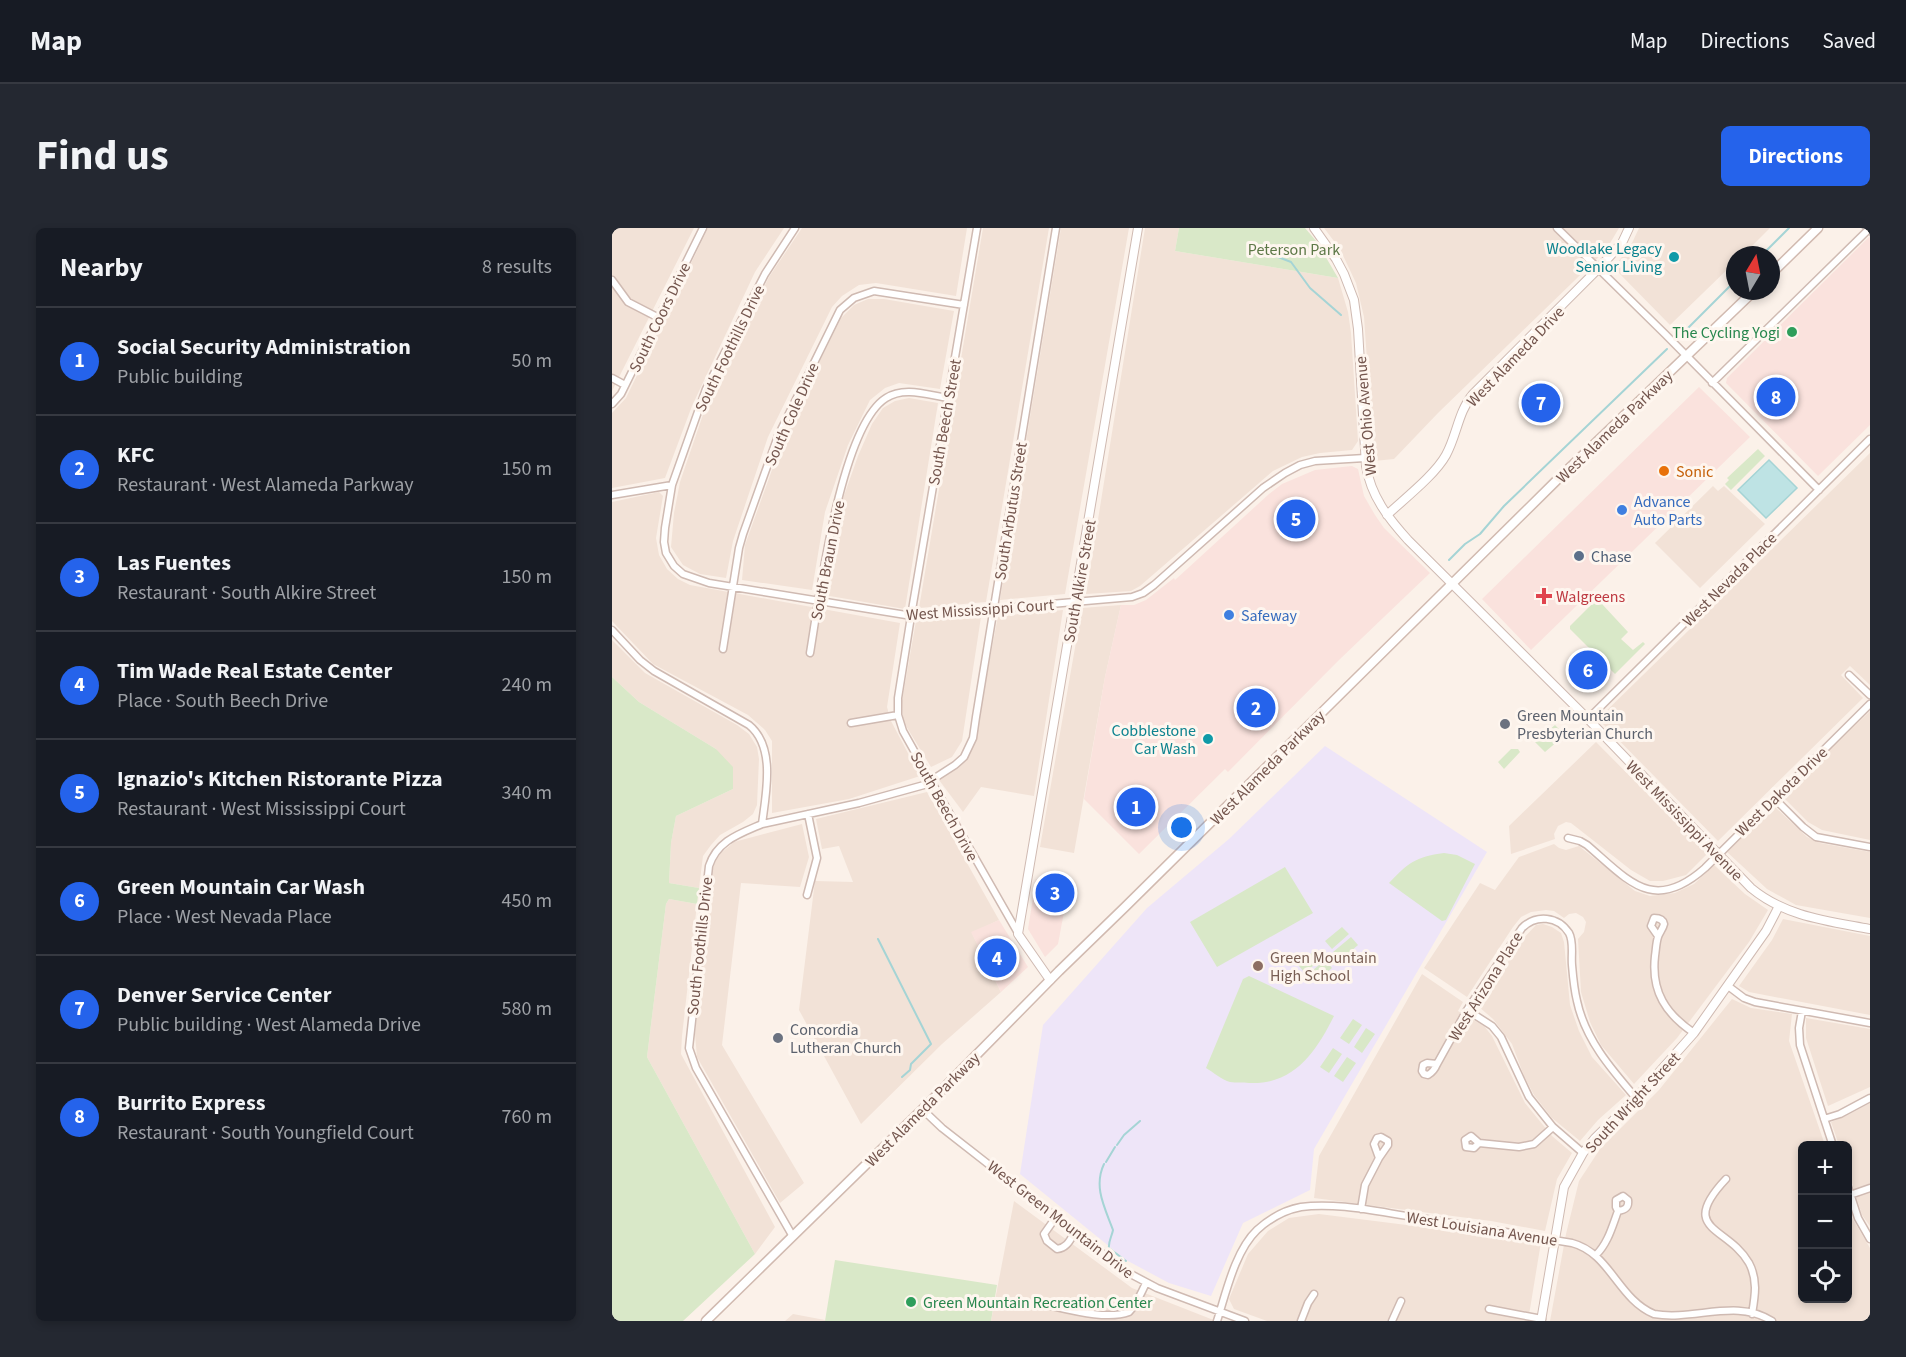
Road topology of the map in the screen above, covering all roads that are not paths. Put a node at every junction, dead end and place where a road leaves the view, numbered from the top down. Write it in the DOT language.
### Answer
graph roads {
  1 [pos="703,228"];
  2 [pos="795,228"];
  3 [pos="977,228"];
  4 [pos="1056,228"];
  5 [pos="1138,228"];
  6 [pos="1314,228"];
  7 [pos="1557,228"];
  8 [pos="1629,228"];
  9 [pos="1818,228"];
  10 [pos="1870,228"];
  11 [pos="1780,265"];
  12 [pos="1599,268"];
  13 [pos="612,280"];
  14 [pos="1745,300"];
  15 [pos="964,305"];
  16 [pos="659,318"];
  17 [pos="1687,356"];
  18 [pos="612,378"];
  19 [pos="1713,383"];
  20 [pos="625,385"];
  21 [pos="948,398"];
  22 [pos="612,404"];
  23 [pos="1870,439"];
  24 [pos="1365,458"];
  25 [pos="672,485"];
  26 [pos="1819,490"];
  27 [pos="612,495"];
  28 [pos="1387,515"];
  29 [pos="1454,584"];
  30 [pos="733,587"];
  31 [pos="819,601"];
  32 [pos="1075,602"];
  33 [pos="994,609"];
  34 [pos="912,615"];
  35 [pos="612,630"];
  36 [pos="723,649"];
  37 [pos="810,653"];
  38 [pos="1849,675"];
  39 [pos="1870,695"];
  40 [pos="1870,704"];
  41 [pos="897,715"];
  42 [pos="1588,719"];
  43 [pos="851,723"];
  44 [pos="931,781"];
  45 [pos="1774,798"];
  46 [pos="808,814"];
  47 [pos="762,824"];
  48 [pos="1568,838"];
  49 [pos="1870,848"];
  50 [pos="1718,853"];
  51 [pos="807,895"];
  52 [pos="1779,906"];
  53 [pos="1870,928"];
  54 [pos="1018,934"];
  55 [pos="1658,936"];
  56 [pos="1050,980"];
  57 [pos="1728,986"];
  58 [pos="1467,1010"];
  59 [pos="1802,1011"];
  60 [pos="1870,1023"];
  61 [pos="1694,1033"];
  62 [pos="1437,1065"];
  63 [pos="1636,1098"];
  64 [pos="1870,1098"];
  65 [pos="922,1109"];
  66 [pos="1824,1119"];
  67 [pos="1553,1127"];
  68 [pos="1831,1141"];
  69 [pos="1479,1143"];
  70 [pos="1583,1153"];
  71 [pos="1379,1158"];
  72 [pos="1726,1179"];
  73 [pos="1870,1188"];
  74 [pos="1852,1194"];
  75 [pos="1852,1200"];
  76 [pos="1361,1209"];
  77 [pos="1618,1211"];
  78 [pos="1056,1217"];
  79 [pos="1075,1232"];
  80 [pos="792,1235"];
  81 [pos="1870,1239"];
  82 [pos="1555,1240"];
  83 [pos="1596,1256"];
  84 [pos="1146,1283"];
  85 [pos="1314,1294"];
  86 [pos="1401,1301"];
  87 [pos="1038,1303"];
  88 [pos="1489,1309"];
  89 [pos="1220,1312"];
  90 [pos="1655,1314"];
  91 [pos="1752,1314"];
  92 [pos="1117,1320"];
  93 [pos="1541,1320"];
  94 [pos="706,1321"];
  95 [pos="1216,1321"];
  96 [pos="1245,1321"];
  97 [pos="1301,1321"];
  98 [pos="1392,1321"];
  99 [pos="1652,1321"];
  100 [pos="1772,1321"];
  1 -- 16 [label="street, South Coors Drive"];
  2 -- 25 [label="street, South Foothills Drive"];
  3 -- 15 [label="street, South Beech Street"];
  4 -- 33 [label="street, South Arbutus Street"];
  5 -- 32 [label="street, South Alkire Street"];
  6 -- 24 [label="street, West Ohio Avenue"];
  7 -- 12 [label="street"];
  8 -- 12 [label="street, West Alameda Drive"];
  9 -- 11 [label="main road"];
  10 -- 19 [label="street"];
  12 -- 17 [label="street"];
  12 -- 28 [label="street, West Alameda Drive"];
  13 -- 16 [label="street"];
  14 -- 17 [label="main road, West Alameda Parkway"];
  15 -- 21 [label="street, South Beech Street"];
  15 -- 30 [label="street, South Cole Drive"];
  16 -- 20 [label="street, South Coors Drive"];
  17 -- 19 [label="street"];
  17 -- 29 [label="main road, West Alameda Parkway"];
  18 -- 20 [label="street"];
  19 -- 26 [label="street"];
  20 -- 22 [label="street, South Coors Drive"];
  21 -- 31 [label="street, South Braun Drive"];
  21 -- 34 [label="street, South Beech Street"];
  23 -- 26 [label="street, West Nevada Place"];
  24 -- 28 [label="street, West Ohio Avenue"];
  24 -- 32 [label="street, West Mississippi Court"];
  25 -- 27 [label="street"];
  25 -- 30 [label="street, West Mississippi Court"];
  26 -- 42 [label="street, West Nevada Place"];
  28 -- 29 [label="street, West Ohio Avenue"];
  29 -- 42 [label="street, West Mississippi Avenue"];
  29 -- 56 [label="main road, West Alameda Parkway"];
  30 -- 31 [label="street, West Mississippi Court"];
  30 -- 36 [label="street, South Cole Drive"];
  31 -- 34 [label="street, West Mississippi Court"];
  31 -- 37 [label="street, South Braun Drive"];
  32 -- 33 [label="street, West Mississippi Court"];
  32 -- 54 [label="street, South Alkire Street"];
  33 -- 34 [label="street, West Mississippi Court"];
  33 -- 44 [label="street, South Arbutus Street"];
  34 -- 41 [label="street"];
  35 -- 47 [label="street"];
  38 -- 39 [label="street"];
  40 -- 45 [label="street, West Dakota Drive"];
  41 -- 43 [label="street"];
  41 -- 44 [label="street, South Beech Drive"];
  42 -- 50 [label="street, West Mississippi Avenue"];
  44 -- 46 [label="street, South Arbutus Street"];
  44 -- 54 [label="street, South Beech Drive"];
  45 -- 49 [label="street"];
  45 -- 50 [label="street, West Dakota Drive"];
  46 -- 47 [label="street, South Arbutus Street"];
  46 -- 51 [label="street"];
  47 -- 80 [label="street, South Foothills Drive"];
  48 -- 50 [label="street, West Dakota Drive"];
  50 -- 52 [label="street, West Mississippi Avenue"];
  52 -- 53 [label="street, West Mississippi Avenue"];
  52 -- 57 [label="street, South Wright Street"];
  54 -- 56 [label="street, South Beech Drive"];
  55 -- 61 [label="street"];
  56 -- 65 [label="main road, West Alameda Parkway"];
  57 -- 59 [label="street"];
  57 -- 61 [label="street, South Wright Street"];
  58 -- 62 [label="street, West Arizona Place"];
  58 -- 63 [label="street, West Arizona Place"];
  58 -- 67 [label="street"];
  59 -- 60 [label="street"];
  59 -- 66 [label="street"];
  61 -- 63 [label="street, South Wright Street"];
  63 -- 70 [label="street, South Wright Street"];
  64 -- 66 [label="street"];
  65 -- 78 [label="street, West Green Mountain Drive"];
  65 -- 80 [label="main road, West Alameda Parkway"];
  66 -- 68 [label="street"];
  67 -- 69 [label="street"];
  67 -- 70 [label="street"];
  70 -- 82 [label="street, South Wright Street"];
  71 -- 76 [label="street"];
  72 -- 91 [label="street"];
  73 -- 74 [label="street"];
  75 -- 81 [label="street"];
  76 -- 82 [label="street, West Louisiana Avenue"];
  76 -- 89 [label="street, West Louisiana Avenue"];
  77 -- 83 [label="street"];
  78 -- 79 [label="street, West Green Mountain Drive"];
  78 -- 79 [label="street"];
  79 -- 84 [label="street, West Green Mountain Drive"];
  80 -- 94 [label="main road, West Alameda Parkway"];
  82 -- 83 [label="street, West Louisiana Avenue"];
  82 -- 93 [label="street, South Wright Street"];
  83 -- 90 [label="street, West Louisiana Avenue"];
  84 -- 89 [label="street, West Green Mountain Drive"];
  84 -- 92 [label="street"];
  85 -- 97 [label="street"];
  86 -- 98 [label="street"];
  87 -- 92 [label="street"];
  88 -- 93 [label="street"];
  89 -- 95 [label="street, West Louisiana Avenue"];
  89 -- 96 [label="street, West Green Mountain Drive"];
  90 -- 91 [label="street, West Louisiana Avenue"];
  90 -- 99 [label="street"];
  91 -- 100 [label="street, West Louisiana Avenue"];
}
